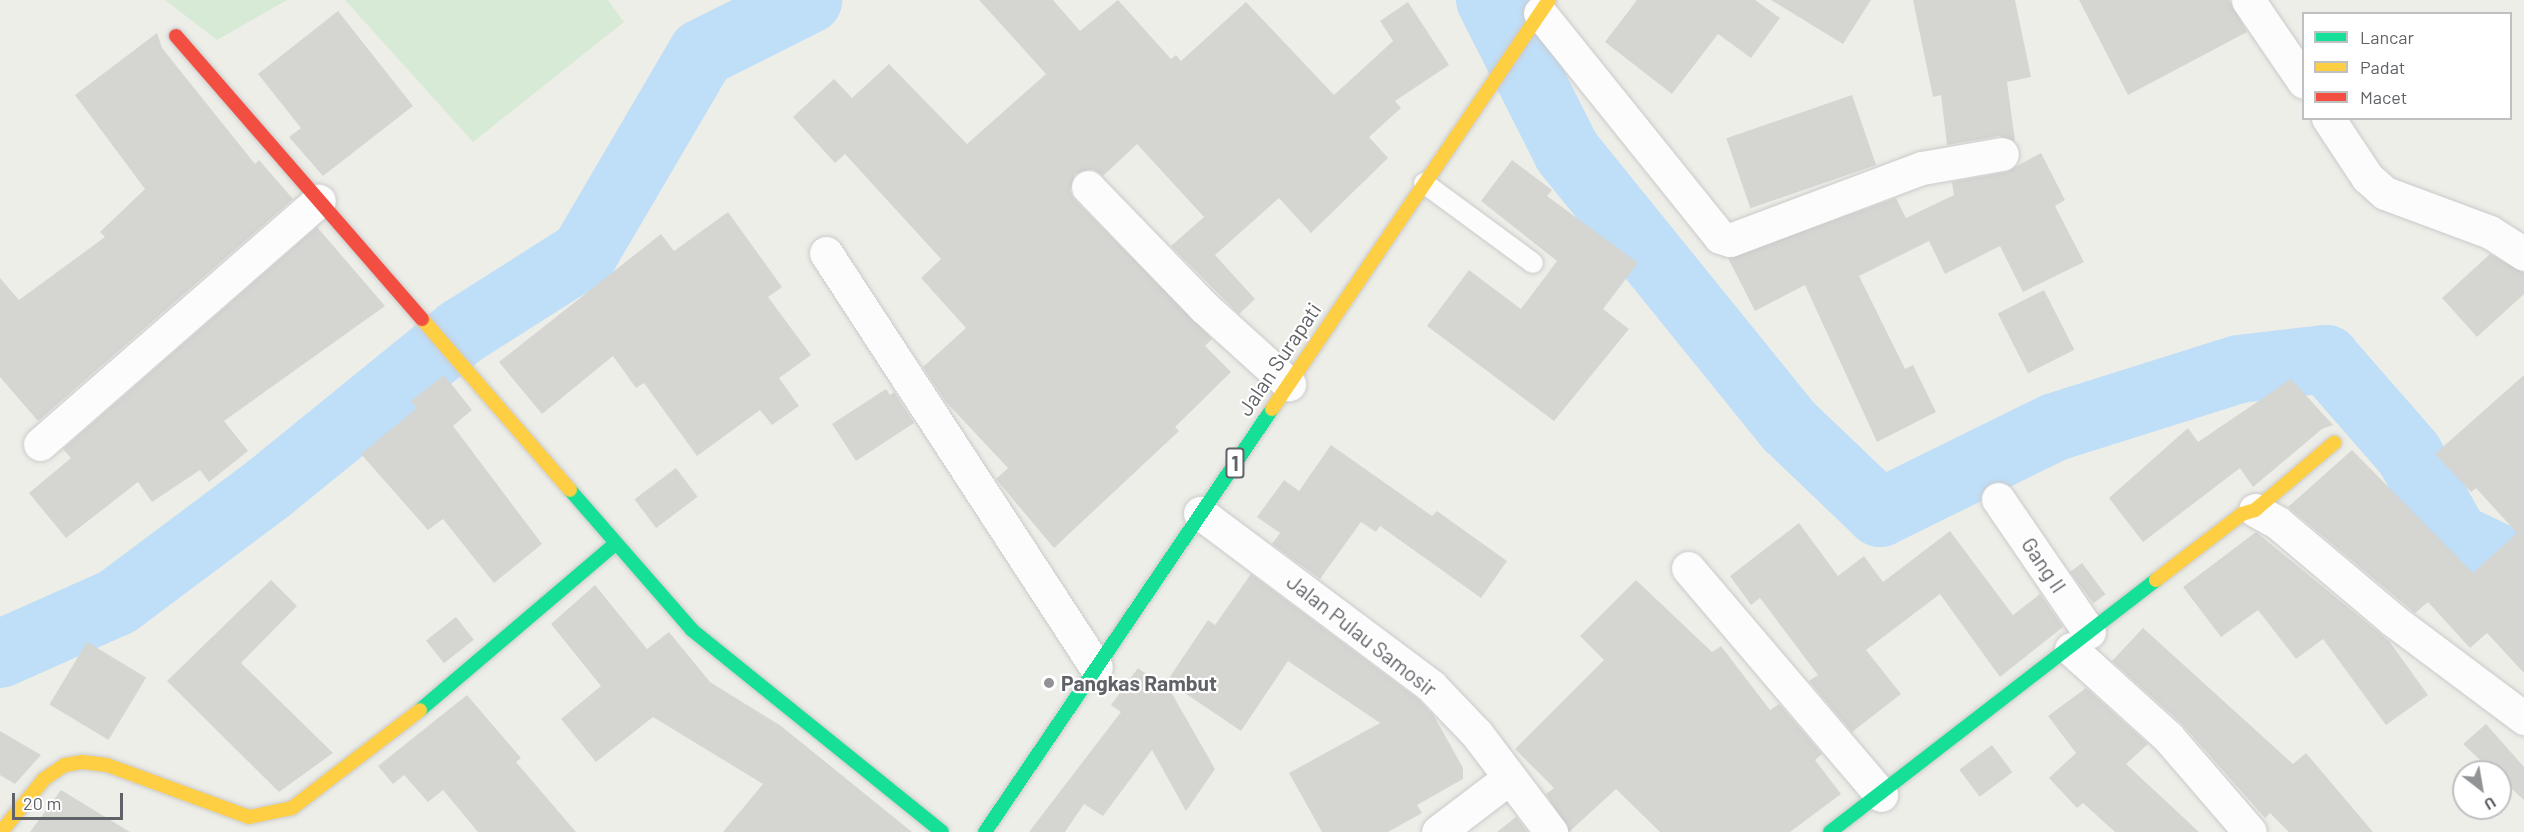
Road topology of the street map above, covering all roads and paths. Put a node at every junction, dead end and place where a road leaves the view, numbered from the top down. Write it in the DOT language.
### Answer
graph roads {
  1 [pos="2248,0"];
  2 [pos="1539,15"];
  3 [pos="176,36"];
  4 [pos="2302,79"];
  5 [pos="2329,120"];
  6 [pos="2002,154"];
  7 [pos="1424,183"];
  8 [pos="1088,187"];
  9 [pos="319,201"];
  10 [pos="826,253"];
  11 [pos="2524,254"];
  12 [pos="1533,263"];
  13 [pos="1288,384"];
  14 [pos="2334,443"];
  15 [pos="40,444"];
  16 [pos="1998,499"];
  17 [pos="2255,510"];
  18 [pos="1200,513"];
  19 [pos="615,544"];
  20 [pos="1688,568"];
  21 [pos="2080,640"];
  22 [pos="1096,667"];
  23 [pos="2524,718"];
  24 [pos="1509,778"];
  25 [pos="1881,795"];
  26 [pos="1844,828"];
  27 [pos="2,832"];
  28 [pos="942,832"];
  29 [pos="984,832"];
  30 [pos="1438,832"];
  31 [pos="1551,832"];
  32 [pos="2250,832"];
  1 -- 4 [label="street"];
  2 -- 6 [label="street"];
  2 -- 7 [label="main road, Jalan Surapati / 1"];
  3 -- 9 [label="main road"];
  5 -- 11 [label="street"];
  7 -- 12 [label="lane"];
  7 -- 13 [label="main road, Jalan Surapati / 1"];
  8 -- 13 [label="street"];
  9 -- 15 [label="street"];
  9 -- 19 [label="main road"];
  10 -- 22 [label="street"];
  13 -- 18 [label="main road, Jalan Surapati / 1"];
  14 -- 17 [label="main road"];
  16 -- 21 [label="street, Gang II"];
  17 -- 21 [label="main road"];
  17 -- 23 [label="street"];
  18 -- 22 [label="main road, Jalan Surapati / 1"];
  18 -- 24 [label="street, Jalan Pulau Samosir"];
  19 -- 27 [label="main road"];
  19 -- 28 [label="main road"];
  20 -- 25 [label="street"];
  21 -- 25 [label="main road"];
  21 -- 32 [label="street, Gang II"];
  22 -- 29 [label="main road, Jalan Surapati / 1"];
  24 -- 30 [label="street"];
  24 -- 31 [label="street, Jalan Pulau Samosir"];
  25 -- 26 [label="main road"];
}
